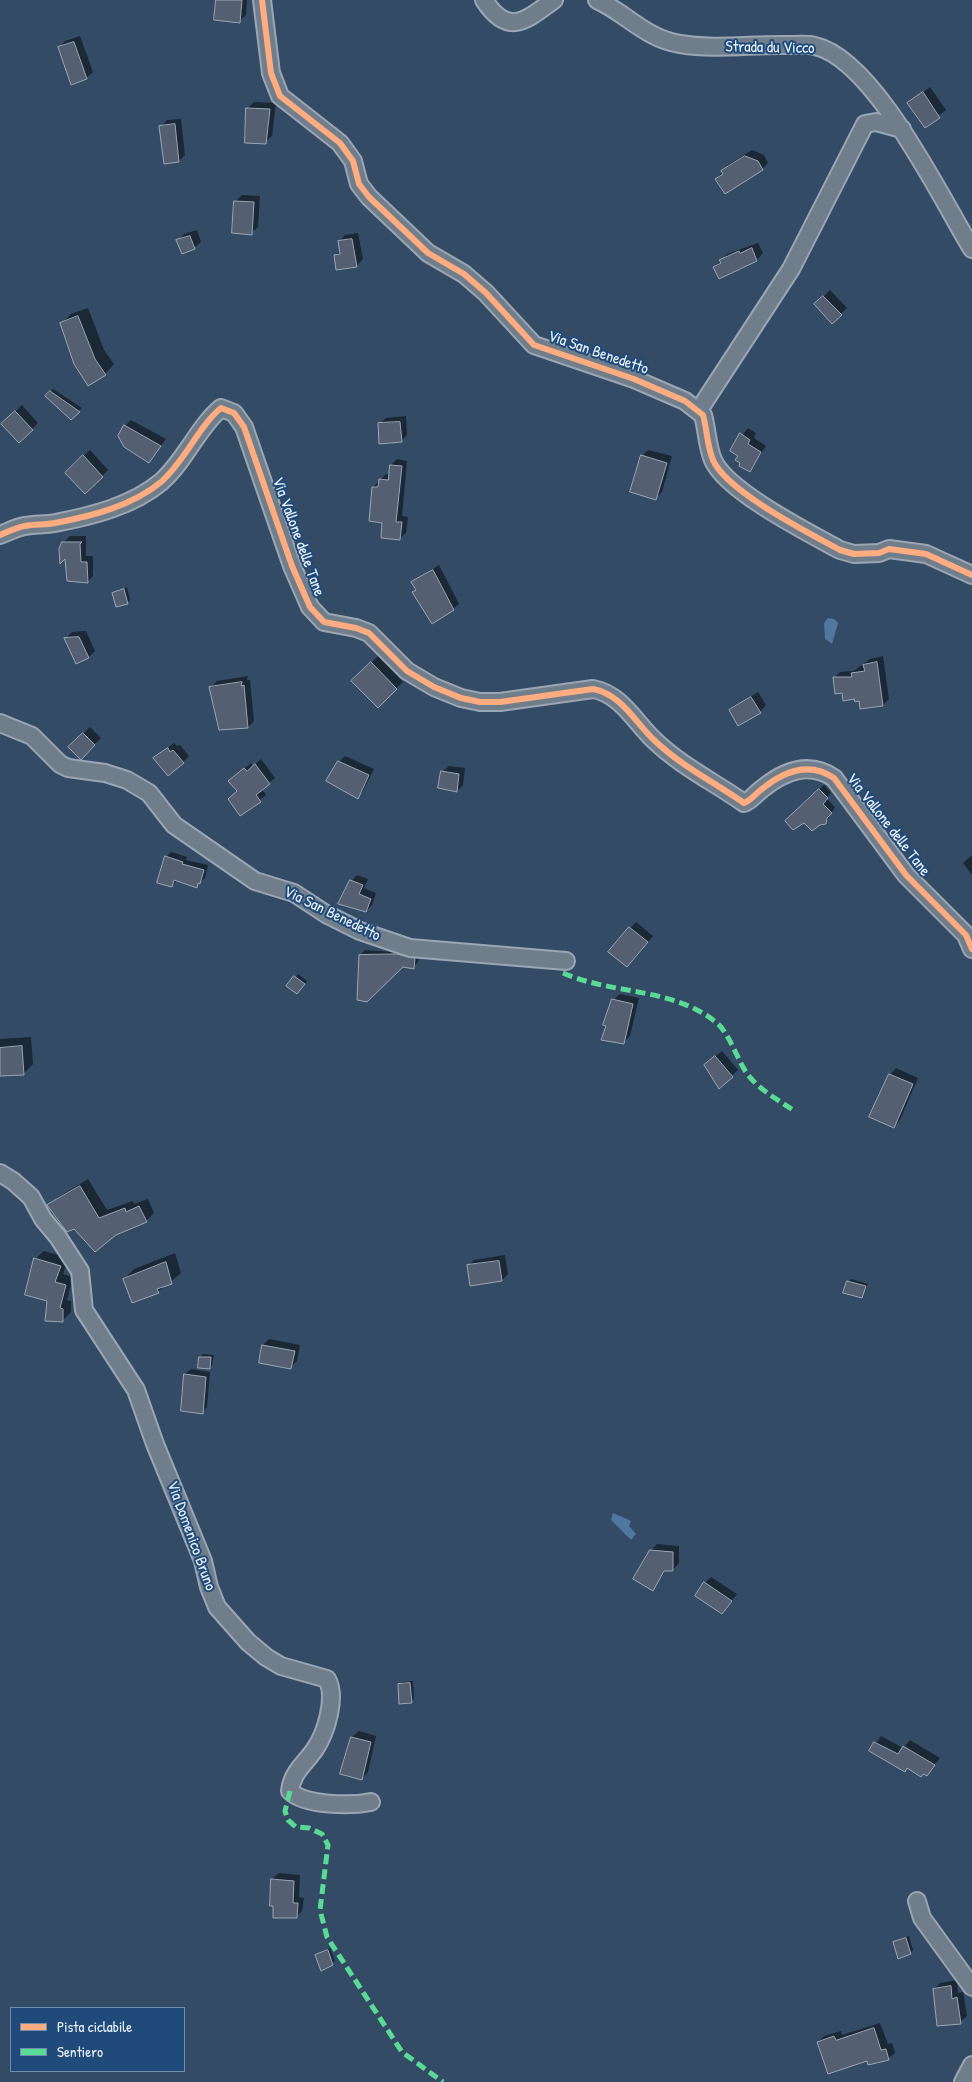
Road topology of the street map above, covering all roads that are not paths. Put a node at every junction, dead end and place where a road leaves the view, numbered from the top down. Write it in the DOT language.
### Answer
graph roads {
  1 [pos="262,0"];
  2 [pos="484,0"];
  3 [pos="554,0"];
  4 [pos="597,0"];
  5 [pos="902,129"];
  6 [pos="972,249"];
  7 [pos="699,410"];
  8 [pos="0,535"];
  9 [pos="972,575"];
  10 [pos="0,723"];
  11 [pos="972,949"];
  12 [pos="566,961"];
  13 [pos="0,1173"];
  14 [pos="371,1802"];
  15 [pos="917,1901"];
  16 [pos="972,1988"];
  17 [pos="972,2065"];
  18 [pos="963,2082"];
  1 -- 7 [label="street, Via San Benedetto"];
  2 -- 3 [label="street"];
  4 -- 5 [label="street, Strada du Vicco"];
  5 -- 6 [label="street, Strada du Vicco"];
  5 -- 7 [label="street"];
  7 -- 9 [label="street"];
  8 -- 11 [label="street, Via Vallone delle Tane"];
  10 -- 12 [label="street, Via San Benedetto"];
  13 -- 14 [label="street, Via Domenico Bruno"];
  15 -- 16 [label="street"];
  17 -- 18 [label="street"];
}
